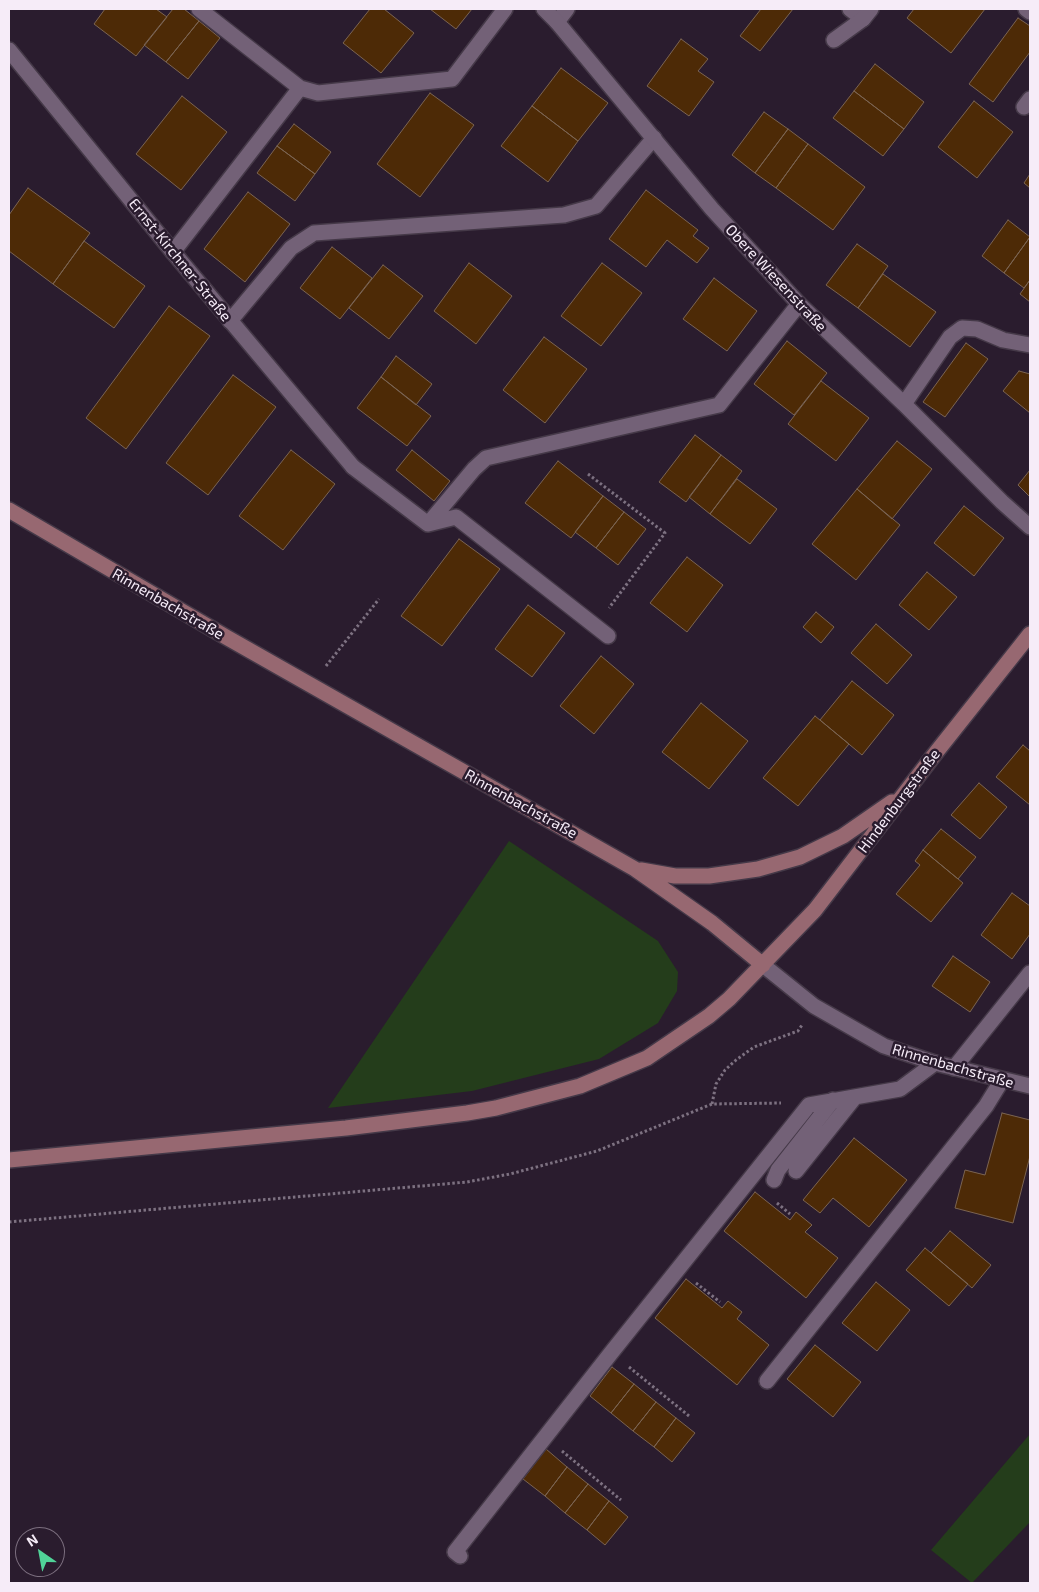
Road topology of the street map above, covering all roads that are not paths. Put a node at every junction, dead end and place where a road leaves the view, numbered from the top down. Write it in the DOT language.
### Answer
graph roads {
  1 [pos="198,9"];
  2 [pos="505,9"];
  3 [pos="544,9"];
  4 [pos="567,9"];
  5 [pos="850,9"];
  6 [pos="1026,9"];
  7 [pos="1030,12"];
  8 [pos="867,14"];
  9 [pos="557,22"];
  10 [pos="834,40"];
  11 [pos="9,50"];
  12 [pos="300,88"];
  13 [pos="654,138"];
  14 [pos="173,252"];
  15 [pos="799,304"];
  16 [pos="230,321"];
  17 [pos="1030,345"];
  18 [pos="904,404"];
  19 [pos="9,510"];
  20 [pos="428,524"];
  21 [pos="1030,526"];
  22 [pos="1030,634"];
  23 [pos="608,636"];
  24 [pos="904,794"];
  25 [pos="635,869"];
  26 [pos="763,965"];
  27 [pos="1030,972"];
  28 [pos="935,1063"];
  29 [pos="954,1068"];
  30 [pos="1002,1080"];
  31 [pos="1030,1086"];
  32 [pos="855,1097"];
  33 [pos="833,1100"];
  34 [pos="9,1160"];
  35 [pos="796,1171"];
  36 [pos="774,1180"];
  37 [pos="767,1380"];
  38 [pos="460,1556"];
  1 -- 12 [label="street"];
  2 -- 12 [label="street"];
  3 -- 9 [label="street, Obere Wiesenstraße"];
  4 -- 9 [label="street"];
  5 -- 8 [label="street"];
  6 -- 7 [label="street"];
  8 -- 10 [label="street"];
  9 -- 13 [label="street, Obere Wiesenstraße"];
  11 -- 14 [label="street, Ernst-Kirchner-Straße"];
  12 -- 14 [label="street"];
  13 -- 15 [label="street, Obere Wiesenstraße"];
  13 -- 16 [label="street"];
  14 -- 16 [label="street, Ernst-Kirchner-Straße"];
  15 -- 18 [label="street, Obere Wiesenstraße"];
  15 -- 20 [label="street"];
  16 -- 20 [label="street, Ernst-Kirchner-Straße"];
  17 -- 18 [label="street"];
  18 -- 21 [label="street, Obere Wiesenstraße"];
  19 -- 25 [label="main road, Rinnenbachstraße"];
  20 -- 23 [label="street"];
  22 -- 24 [label="main road, Hindenburgstraße"];
  24 -- 25 [label="main road"];
  24 -- 26 [label="main road, Hindenburgstraße"];
  25 -- 26 [label="main road, Rinnenbachstraße"];
  26 -- 28 [label="street, Rinnenbachstraße"];
  26 -- 34 [label="main road, Hindenburgstraße"];
  27 -- 29 [label="street"];
  28 -- 29 [label="street, Rinnenbachstraße"];
  28 -- 32 [label="street"];
  29 -- 30 [label="street, Rinnenbachstraße"];
  30 -- 31 [label="street, Rinnenbachstraße"];
  30 -- 37 [label="street"];
  32 -- 33 [label="street"];
  32 -- 35 [label="street"];
  33 -- 36 [label="street"];
  33 -- 38 [label="street"];
}
